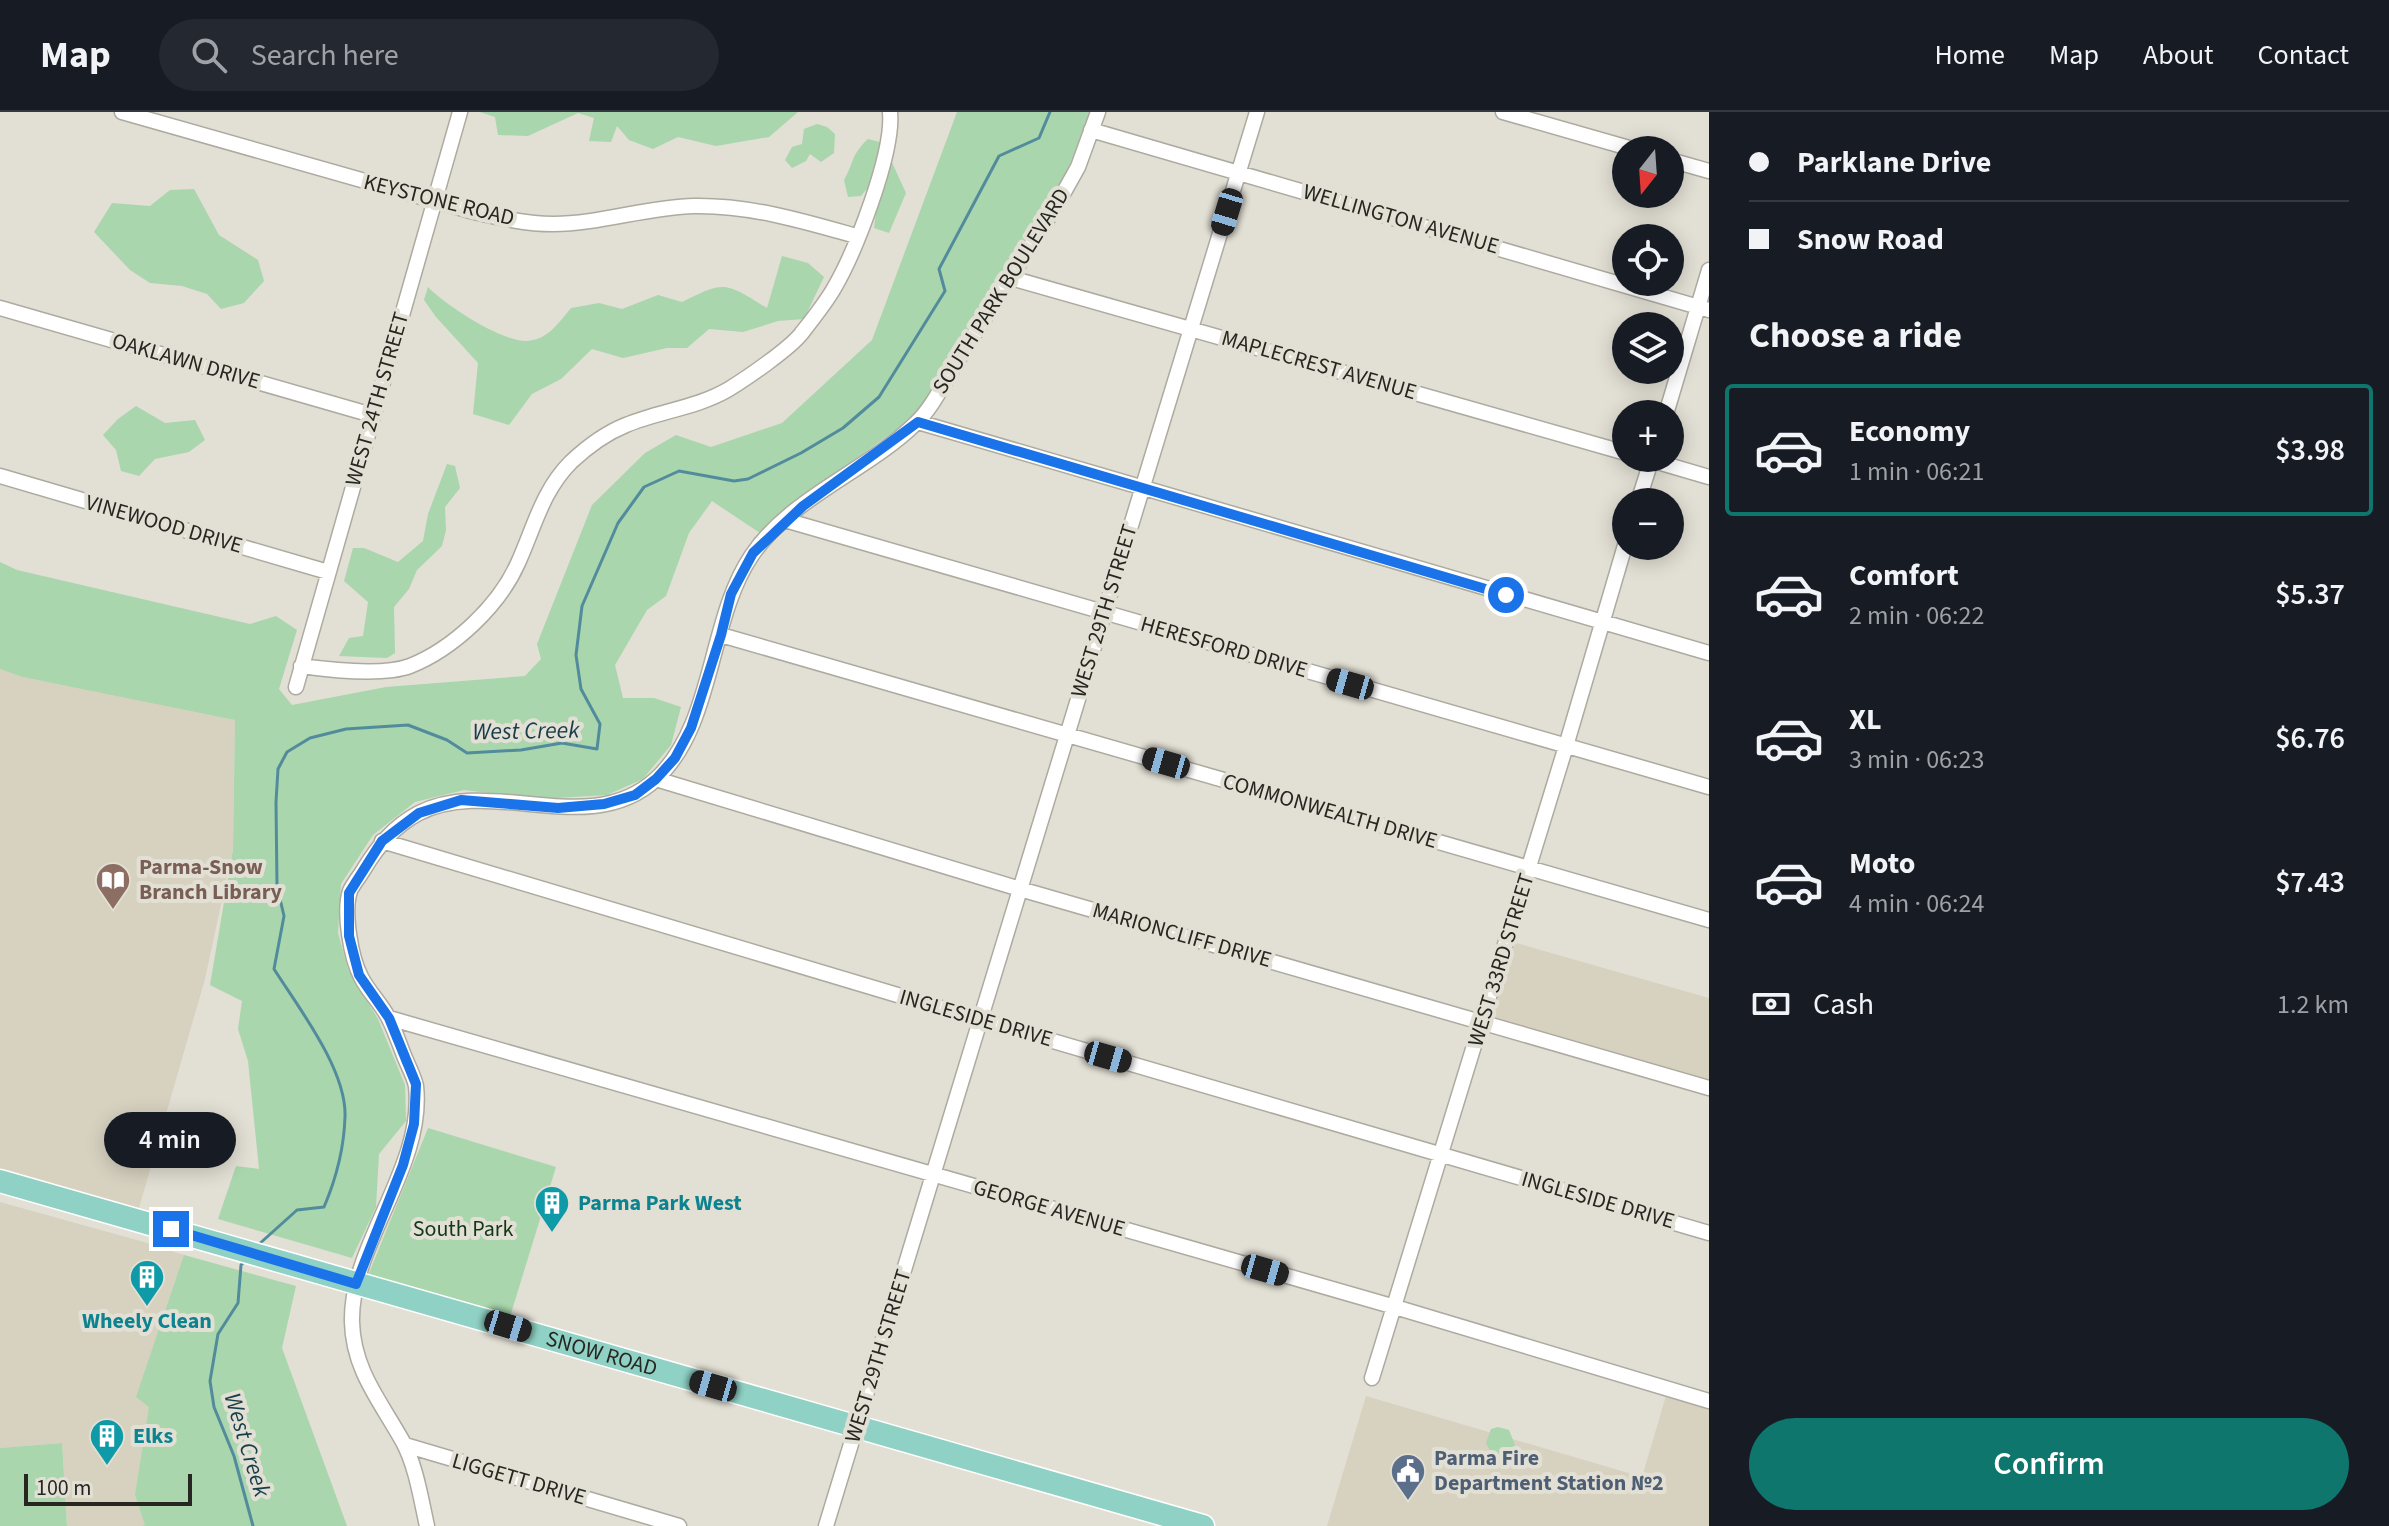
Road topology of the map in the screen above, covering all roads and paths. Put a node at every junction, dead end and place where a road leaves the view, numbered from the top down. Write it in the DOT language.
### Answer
graph roads {
  1 [pos="122,112"];
  2 [pos="460,112"];
  3 [pos="890,112"];
  4 [pos="1098,112"];
  5 [pos="1257,112"];
  6 [pos="1503,112"];
  7 [pos="1091,130"];
  8 [pos="1612,143"];
  9 [pos="1684,164"];
  10 [pos="1709,171"];
  11 [pos="1239,172"];
  12 [pos="434,200"];
  13 [pos="856,236"];
  14 [pos="1709,270"];
  15 [pos="1011,278"];
  16 [pos="0,308"];
  17 [pos="1704,308"];
  18 [pos="1191,329"];
  19 [pos="1671,400"];
  20 [pos="372,415"];
  21 [pos="918,422"];
  22 [pos="1612,449"];
  23 [pos="1684,470"];
  24 [pos="0,476"];
  25 [pos="1709,477"];
  26 [pos="1142,486"];
  27 [pos="785,520"];
  28 [pos="1620,560"];
  29 [pos="328,572"];
  30 [pos="1103,613"];
  31 [pos="1601,623"];
  32 [pos="721,635"];
  33 [pos="1709,653"];
  34 [pos="301,666"];
  35 [pos="296,687"];
  36 [pos="1066,734"];
  37 [pos="1566,746"];
  38 [pos="656,779"];
  39 [pos="1709,787"];
  40 [pos="382,841"];
  41 [pos="1529,868"];
  42 [pos="1020,889"];
  43 [pos="1709,920"];
  44 [pos="389,1018"];
  45 [pos="981,1020"];
  46 [pos="1482,1021"];
  47 [pos="1709,1088"];
  48 [pos="1441,1155"];
  49 [pos="0,1181"];
  50 [pos="932,1181"];
  51 [pos="1709,1233"];
  52 [pos="356,1284"];
  53 [pos="1395,1307"];
  54 [pos="1372,1378"];
  55 [pos="1709,1401"];
  56 [pos="856,1426"];
  57 [pos="405,1445"];
  58 [pos="427,1526"];
  59 [pos="679,1526"];
  60 [pos="826,1526"];
  61 [pos="1203,1526"];
  1 -- 12 [label="street, KEYSTONE ROAD"];
  2 -- 12 [label="street, WEST 24TH STREET"];
  3 -- 13 [label="street"];
  4 -- 7 [label="street, SOUTH PARK BOULEVARD"];
  5 -- 11 [label="street, WEST 29TH STREET"];
  6 -- 8 [label="street"];
  7 -- 11 [label="street, WELLINGTON AVENUE"];
  7 -- 15 [label="street, SOUTH PARK BOULEVARD"];
  9 -- 10 [label="street"];
  11 -- 17 [label="street, WELLINGTON AVENUE"];
  11 -- 18 [label="street, WEST 29TH STREET"];
  12 -- 13 [label="street, KEYSTONE ROAD"];
  12 -- 20 [label="street, WEST 24TH STREET"];
  13 -- 34 [label="street"];
  14 -- 17 [label="street"];
  15 -- 18 [label="street, MAPLECREST AVENUE"];
  15 -- 21 [label="street, SOUTH PARK BOULEVARD"];
  16 -- 20 [label="street, OAKLAWN DRIVE"];
  17 -- 19 [label="street"];
  18 -- 22 [label="street, MAPLECREST AVENUE"];
  18 -- 26 [label="street, WEST 29TH STREET"];
  20 -- 29 [label="street, WEST 24TH STREET"];
  21 -- 26 [label="street"];
  21 -- 27 [label="street, SOUTH PARK BOULEVARD"];
  23 -- 25 [label="street"];
  24 -- 29 [label="street, VINEWOOD DRIVE"];
  26 -- 30 [label="street, WEST 29TH STREET"];
  26 -- 31 [label="street"];
  27 -- 30 [label="street, HERESFORD DRIVE"];
  27 -- 32 [label="street, SOUTH PARK BOULEVARD"];
  28 -- 31 [label="street, WEST 33RD STREET"];
  29 -- 34 [label="street, WEST 24TH STREET"];
  30 -- 36 [label="street, WEST 29TH STREET"];
  30 -- 37 [label="street, HERESFORD DRIVE"];
  31 -- 33 [label="street"];
  31 -- 37 [label="street, WEST 33RD STREET"];
  32 -- 36 [label="street, COMMONWEALTH DRIVE"];
  32 -- 38 [label="street, SOUTH PARK BOULEVARD"];
  34 -- 35 [label="street, WEST 24TH STREET"];
  36 -- 41 [label="street, COMMONWEALTH DRIVE"];
  36 -- 42 [label="street, WEST 29TH STREET"];
  37 -- 39 [label="street, HERESFORD DRIVE"];
  37 -- 41 [label="street, WEST 33RD STREET"];
  38 -- 40 [label="street, SOUTH PARK BOULEVARD"];
  38 -- 42 [label="street, MARIONCLIFF DRIVE"];
  40 -- 44 [label="street, SOUTH PARK BOULEVARD"];
  40 -- 45 [label="street, INGLESIDE DRIVE"];
  41 -- 43 [label="street, COMMONWEALTH DRIVE"];
  41 -- 46 [label="street, WEST 33RD STREET"];
  42 -- 45 [label="street, WEST 29TH STREET"];
  42 -- 46 [label="street, MARIONCLIFF DRIVE"];
  44 -- 50 [label="street, GEORGE AVENUE"];
  44 -- 52 [label="street, SOUTH PARK BOULEVARD"];
  45 -- 48 [label="street, INGLESIDE DRIVE"];
  45 -- 50 [label="street, WEST 29TH STREET"];
  46 -- 47 [label="street, MARIONCLIFF DRIVE"];
  46 -- 48 [label="street, WEST 33RD STREET"];
  48 -- 51 [label="street, INGLESIDE DRIVE"];
  48 -- 53 [label="street, WEST 33RD STREET"];
  49 -- 52 [label="main road, SNOW ROAD"];
  50 -- 53 [label="street, GEORGE AVENUE"];
  50 -- 56 [label="street, WEST 29TH STREET"];
  52 -- 56 [label="main road, SNOW ROAD"];
  52 -- 57 [label="street, SOUTH PARK BOULEVARD"];
  53 -- 54 [label="street, WEST 33RD STREET"];
  53 -- 55 [label="street, GEORGE AVENUE"];
  56 -- 60 [label="street, WEST 29TH STREET"];
  56 -- 61 [label="main road, SNOW ROAD"];
  57 -- 58 [label="street, SOUTH PARK BOULEVARD"];
  57 -- 59 [label="street, LIGGETT DRIVE"];
}
